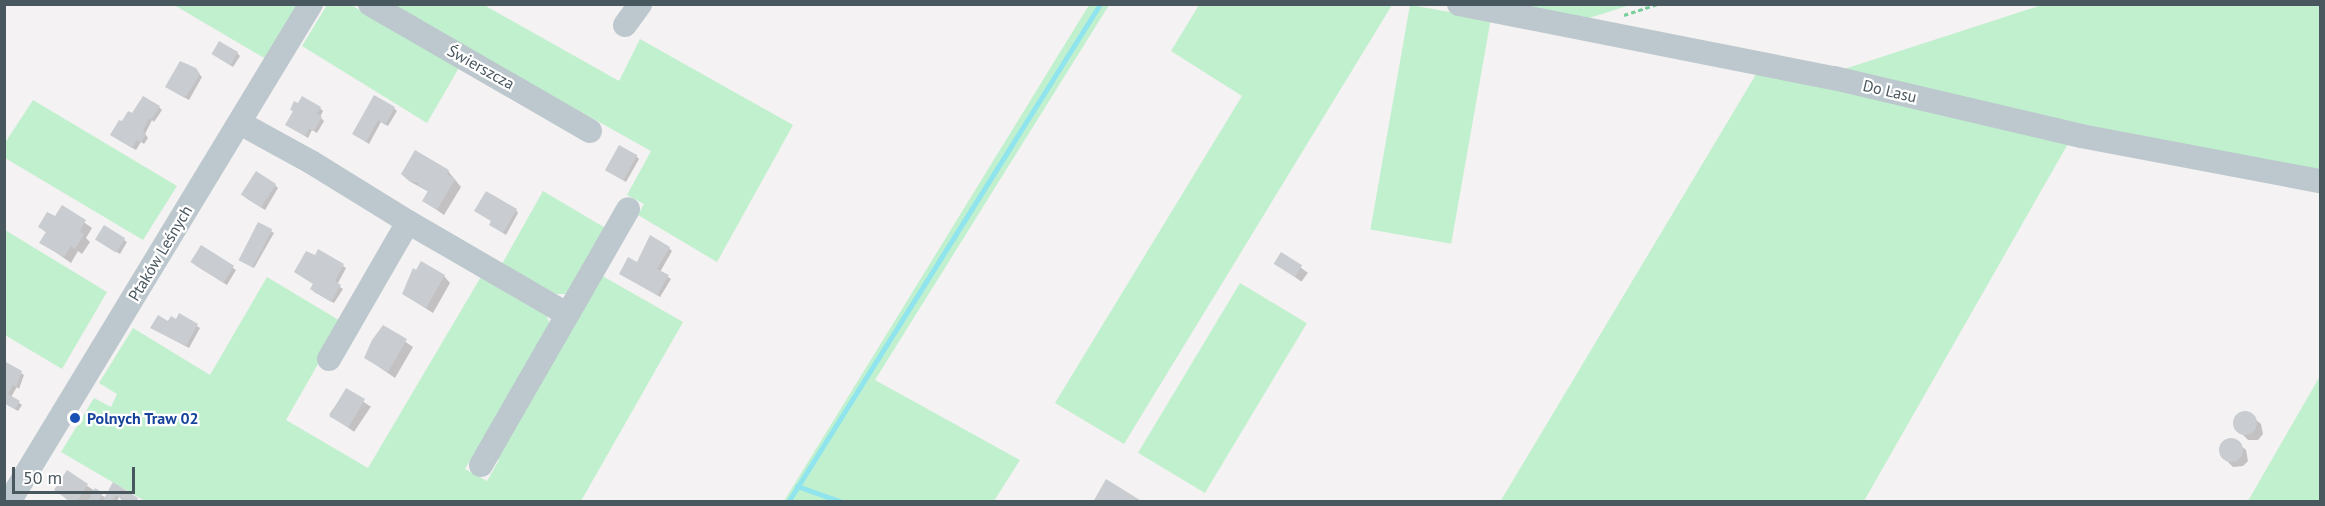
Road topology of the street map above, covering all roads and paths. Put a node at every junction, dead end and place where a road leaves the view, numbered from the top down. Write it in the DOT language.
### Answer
graph roads {
  1 [pos="311,4"];
  2 [pos="370,4"];
  3 [pos="640,4"];
  4 [pos="1459,4"];
  5 [pos="626,25"];
  6 [pos="240,123"];
  7 [pos="590,131"];
  8 [pos="2320,181"];
  9 [pos="628,209"];
  10 [pos="408,222"];
  11 [pos="567,314"];
  12 [pos="329,359"];
  13 [pos="481,465"];
  14 [pos="8,500"];
  1 -- 6 [label="street, Ptaków Leśnych"];
  2 -- 7 [label="street, Świerszcza"];
  3 -- 5 [label="street"];
  4 -- 8 [label="street, Do Lasu"];
  6 -- 10 [label="street"];
  6 -- 14 [label="street, Ptaków Leśnych"];
  9 -- 11 [label="street"];
  10 -- 11 [label="street"];
  10 -- 12 [label="street"];
  11 -- 13 [label="street"];
}
